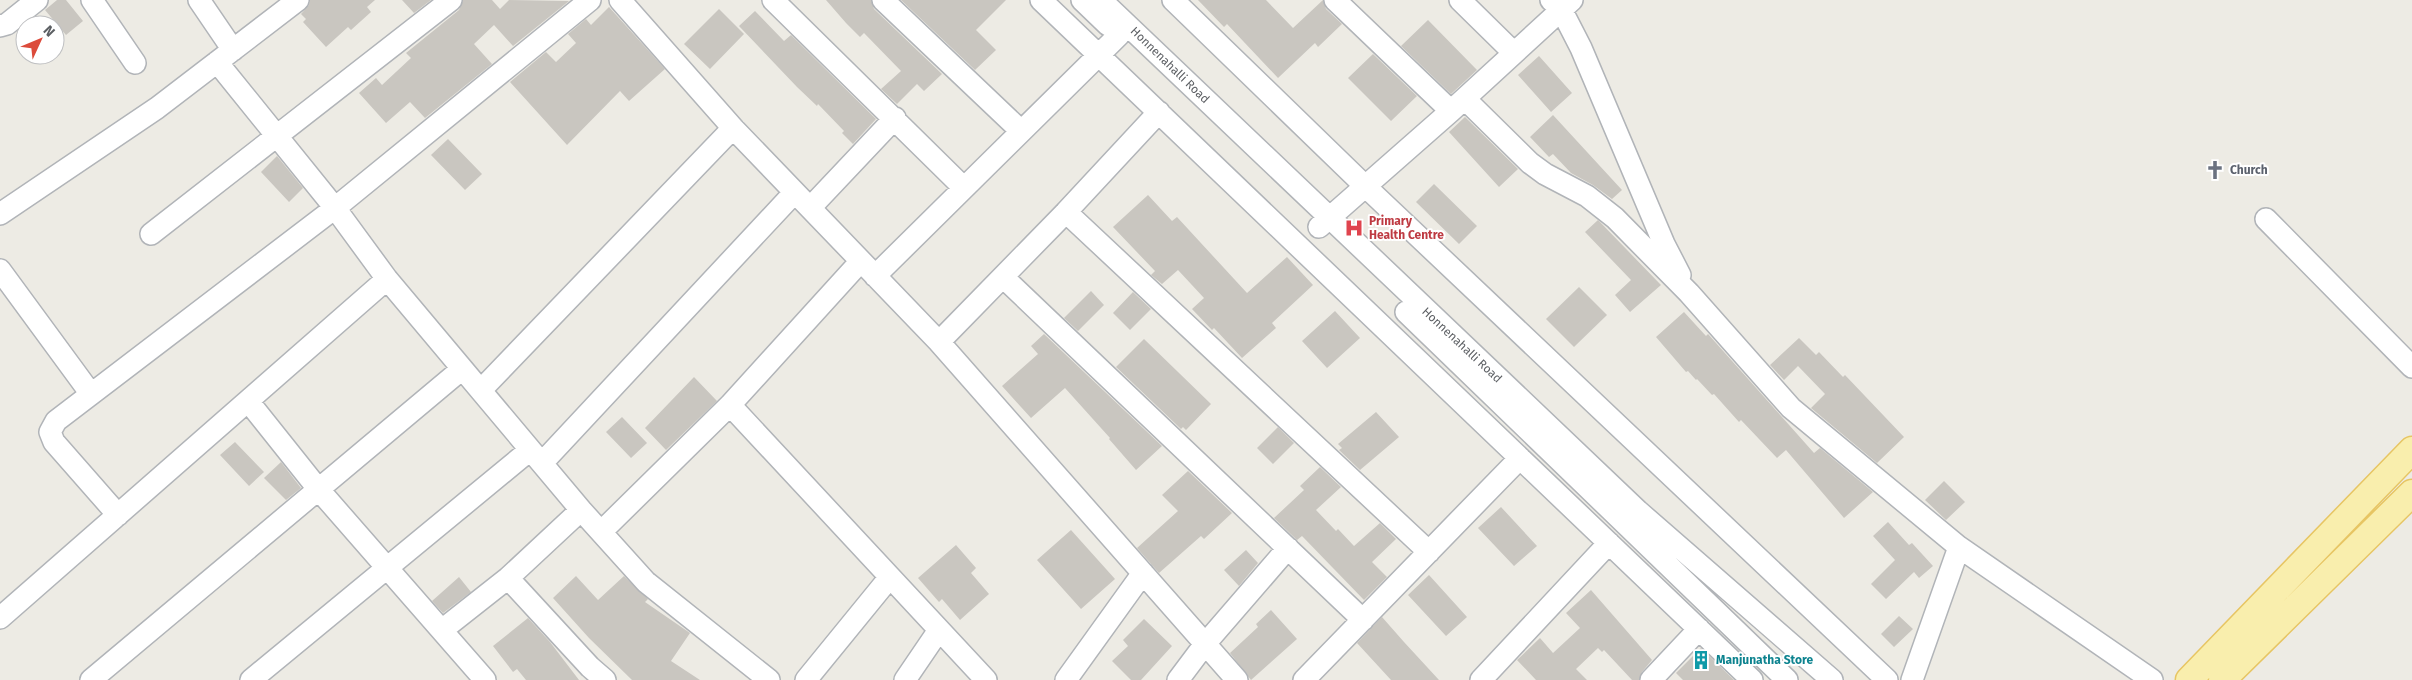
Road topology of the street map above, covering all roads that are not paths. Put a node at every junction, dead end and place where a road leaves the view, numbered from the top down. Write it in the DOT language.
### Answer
graph roads {
  1 [pos="36,0"];
  2 [pos="92,0"];
  3 [pos="199,0"];
  4 [pos="298,0"];
  5 [pos="451,0"];
  6 [pos="590,0"];
  7 [pos="620,0"];
  8 [pos="773,0"];
  9 [pos="883,0"];
  10 [pos="1041,0"];
  11 [pos="1082,0"];
  12 [pos="1102,0"];
  13 [pos="1174,0"];
  14 [pos="1335,0"];
  15 [pos="1460,0"];
  16 [pos="1561,3"];
  17 [pos="0,26"];
  18 [pos="1119,35"];
  19 [pos="1514,53"];
  20 [pos="1098,54"];
  21 [pos="225,56"];
  22 [pos="135,63"];
  23 [pos="1458,105"];
  24 [pos="1158,112"];
  25 [pos="895,118"];
  26 [pos="733,128"];
  27 [pos="1021,131"];
  28 [pos="276,135"];
  29 [pos="1365,186"];
  30 [pos="964,188"];
  31 [pos="794,193"];
  32 [pos="335,208"];
  33 [pos="810,208"];
  34 [pos="1066,212"];
  35 [pos="0,214"];
  36 [pos="2266,219"];
  37 [pos="1323,223"];
  38 [pos="151,234"];
  39 [pos="867,269"];
  40 [pos="0,270"];
  41 [pos="1003,277"];
  42 [pos="388,279"];
  43 [pos="1689,293"];
  44 [pos="939,342"];
  45 [pos="2412,366"];
  46 [pos="462,369"];
  47 [pos="481,390"];
  48 [pos="92,394"];
  49 [pos="248,401"];
  50 [pos="730,406"];
  51 [pos="2412,450"];
  52 [pos="536,457"];
  53 [pos="1520,458"];
  54 [pos="319,490"];
  55 [pos="2412,493"];
  56 [pos="581,510"];
  57 [pos="118,515"];
  58 [pos="601,532"];
  59 [pos="1609,543"];
  60 [pos="1288,548"];
  61 [pos="1959,548"];
  62 [pos="1429,552"];
  63 [pos="387,566"];
  64 [pos="1143,574"];
  65 [pos="890,577"];
  66 [pos="508,578"];
  67 [pos="0,618"];
  68 [pos="1363,620"];
  69 [pos="1699,629"];
  70 [pos="442,630"];
  71 [pos="939,630"];
  72 [pos="1205,644"];
  73 [pos="92,680"];
  74 [pos="251,680"];
  75 [pos="485,680"];
  76 [pos="605,680"];
  77 [pos="769,680"];
  78 [pos="806,680"];
  79 [pos="905,680"];
  80 [pos="986,680"];
  81 [pos="1066,680"];
  82 [pos="1178,680"];
  83 [pos="1236,680"];
  84 [pos="1304,680"];
  85 [pos="1481,680"];
  86 [pos="1651,680"];
  87 [pos="1752,680"];
  88 [pos="1787,680"];
  89 [pos="1832,680"];
  90 [pos="1887,680"];
  91 [pos="1912,680"];
  92 [pos="2152,680"];
  93 [pos="2190,680"];
  94 [pos="2222,680"];
  1 -- 17 [label="street"];
  2 -- 22 [label="street"];
  3 -- 21 [label="street"];
  4 -- 21 [label="street"];
  5 -- 28 [label="street"];
  6 -- 32 [label="street"];
  7 -- 26 [label="street"];
  8 -- 25 [label="street"];
  9 -- 27 [label="street"];
  10 -- 20 [label="street"];
  11 -- 18 [label="street, Honnenahalli Road"];
  12 -- 37 [label="street, Honnenahalli Road"];
  13 -- 29 [label="street"];
  14 -- 23 [label="street"];
  15 -- 19 [label="street"];
  16 -- 19 [label="street"];
  16 -- 43 [label="street"];
  18 -- 20 [label="street"];
  18 -- 37 [label="street, Honnenahalli Road"];
  19 -- 23 [label="street"];
  20 -- 24 [label="street"];
  20 -- 27 [label="street"];
  21 -- 28 [label="street"];
  21 -- 35 [label="street"];
  23 -- 29 [label="street"];
  23 -- 43 [label="street"];
  24 -- 34 [label="street"];
  24 -- 53 [label="street"];
  25 -- 30 [label="street"];
  25 -- 33 [label="street"];
  26 -- 31 [label="street"];
  26 -- 47 [label="street"];
  27 -- 30 [label="street"];
  28 -- 32 [label="street"];
  28 -- 38 [label="street"];
  29 -- 37 [label="street"];
  29 -- 90 [label="street"];
  30 -- 39 [label="street"];
  31 -- 33 [label="street"];
  31 -- 52 [label="street"];
  32 -- 42 [label="street"];
  32 -- 48 [label="street"];
  33 -- 39 [label="street"];
  34 -- 41 [label="street"];
  34 -- 62 [label="street"];
  36 -- 45 [label="street"];
  37 -- 88 [label="street, Honnenahalli Road"];
  37 -- 89 [label="street, Honnenahalli Road"];
  39 -- 44 [label="street"];
  39 -- 50 [label="street"];
  40 -- 48 [label="street"];
  41 -- 44 [label="street"];
  41 -- 60 [label="street"];
  42 -- 46 [label="street"];
  42 -- 49 [label="street"];
  43 -- 61 [label="street"];
  44 -- 64 [label="street"];
  46 -- 47 [label="street"];
  46 -- 54 [label="street"];
  47 -- 52 [label="street"];
  48 -- 57 [label="street"];
  49 -- 54 [label="street"];
  49 -- 57 [label="street"];
  50 -- 58 [label="street"];
  50 -- 65 [label="street"];
  51 -- 93 [label="main road"];
  52 -- 56 [label="street"];
  52 -- 63 [label="street"];
  53 -- 59 [label="street"];
  53 -- 62 [label="street"];
  54 -- 63 [label="street"];
  54 -- 73 [label="street"];
  55 -- 94 [label="main road"];
  56 -- 58 [label="street"];
  56 -- 66 [label="street"];
  57 -- 67 [label="street"];
  58 -- 77 [label="street"];
  59 -- 69 [label="street"];
  59 -- 85 [label="street"];
  60 -- 68 [label="street"];
  60 -- 72 [label="street"];
  61 -- 91 [label="street"];
  61 -- 92 [label="street"];
  62 -- 68 [label="street"];
  63 -- 70 [label="street"];
  63 -- 74 [label="street"];
  64 -- 72 [label="street"];
  64 -- 81 [label="street"];
  65 -- 71 [label="street"];
  65 -- 78 [label="street"];
  66 -- 70 [label="street"];
  66 -- 76 [label="street"];
  68 -- 84 [label="street"];
  69 -- 86 [label="street"];
  69 -- 87 [label="street"];
  70 -- 75 [label="street"];
  71 -- 79 [label="street"];
  71 -- 80 [label="street"];
  72 -- 82 [label="street"];
  72 -- 83 [label="street"];
}
